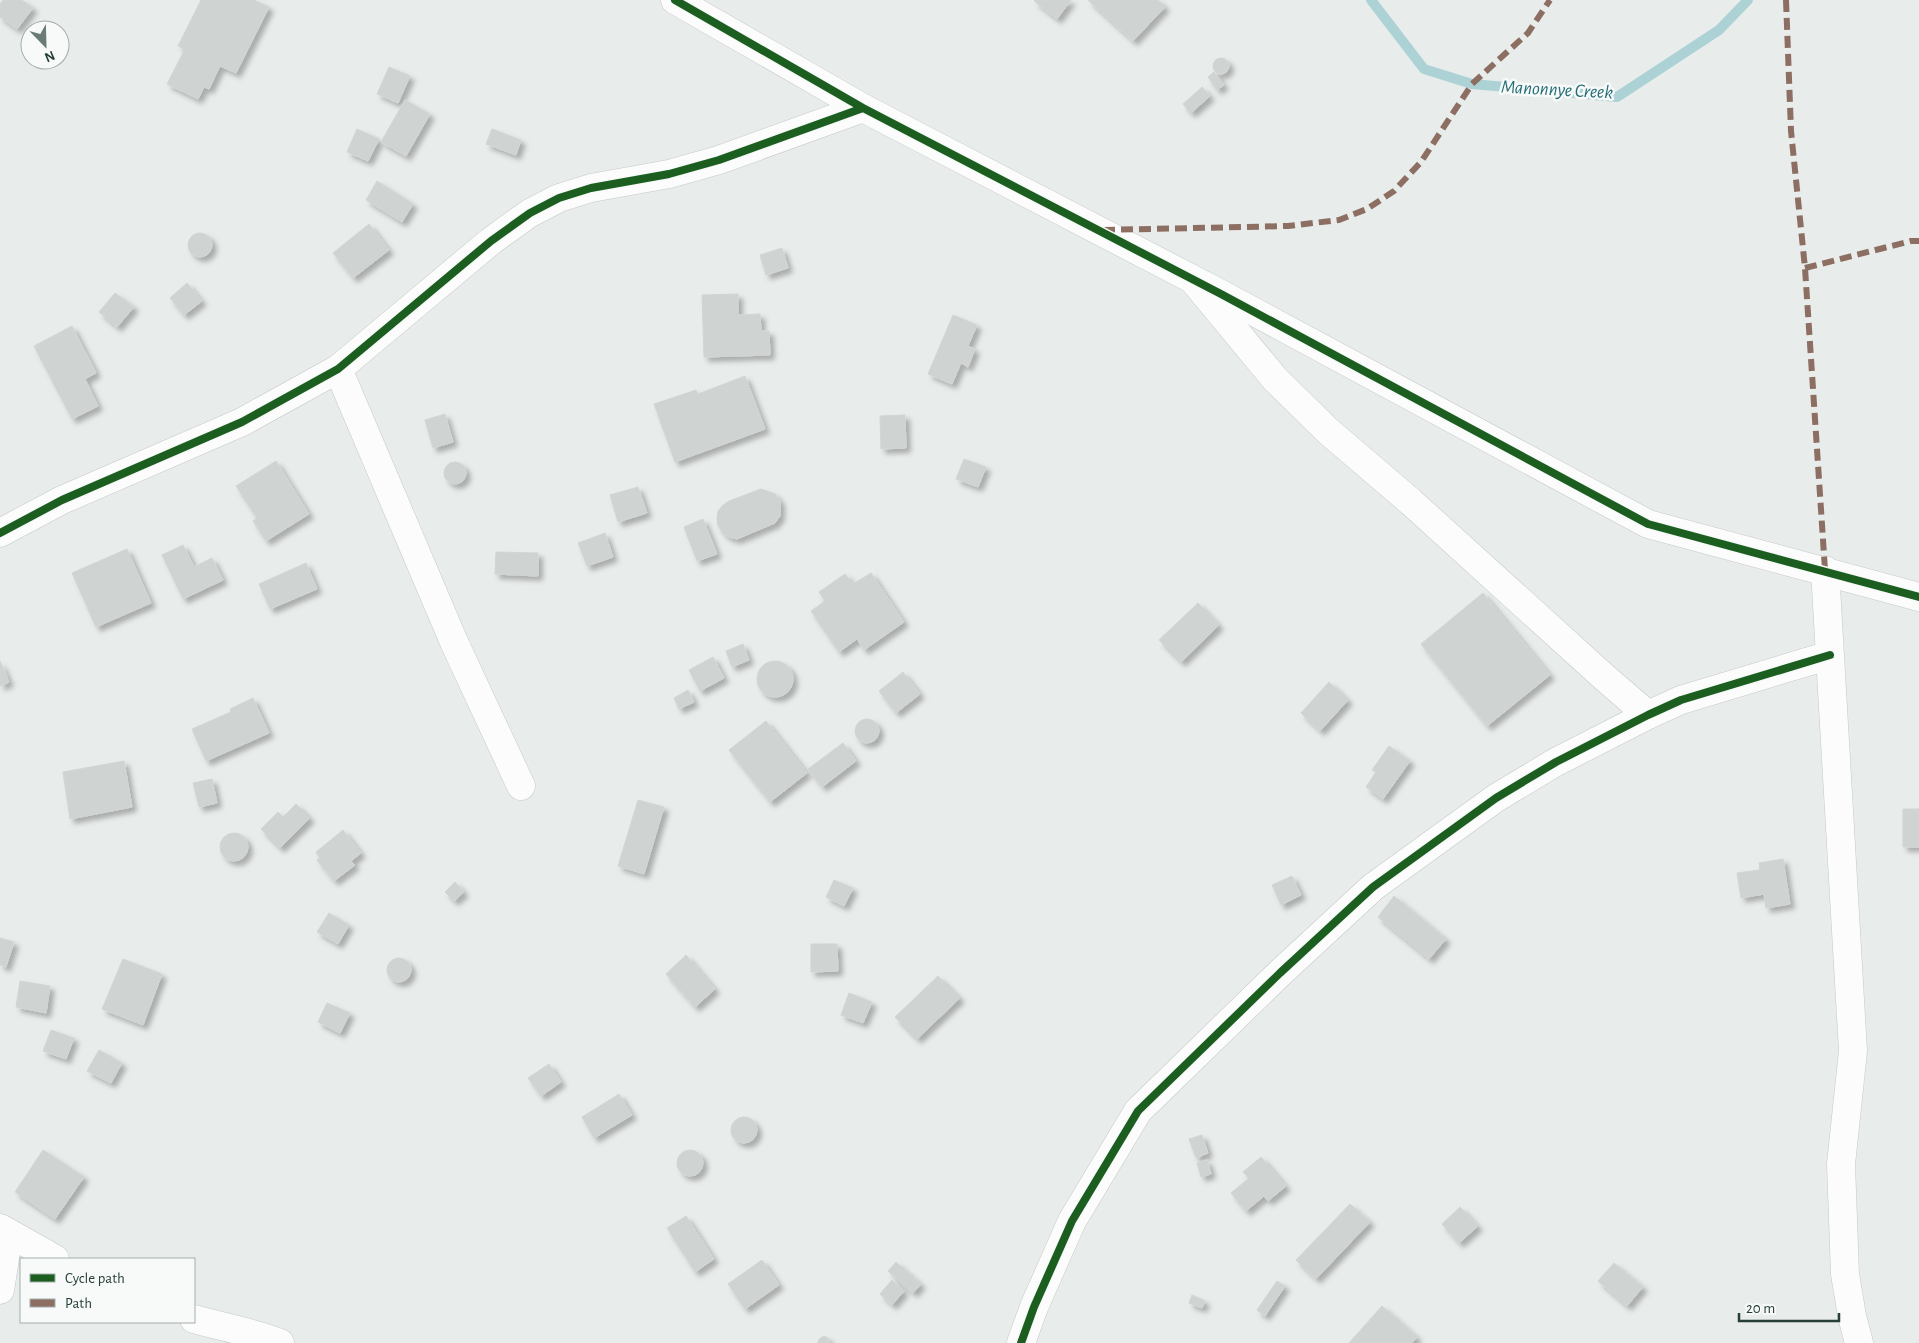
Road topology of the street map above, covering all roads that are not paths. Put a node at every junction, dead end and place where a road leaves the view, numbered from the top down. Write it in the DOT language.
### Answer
graph roads {
  1 [pos="675,0"];
  2 [pos="863,108"];
  3 [pos="1194,280"];
  4 [pos="338,369"];
  5 [pos="0,533"];
  6 [pos="1825,570"];
  7 [pos="1919,597"];
  8 [pos="1830,655"];
  9 [pos="1648,715"];
  10 [pos="521,786"];
  11 [pos="4,1231"];
  12 [pos="53,1258"];
  13 [pos="0,1290"];
  14 [pos="195,1318"];
  15 [pos="280,1343"];
  16 [pos="1021,1343"];
  17 [pos="1859,1343"];
  1 -- 2 [label="street"];
  2 -- 3 [label="street"];
  2 -- 4 [label="street"];
  3 -- 6 [label="street"];
  3 -- 9 [label="street"];
  4 -- 5 [label="street"];
  4 -- 10 [label="street"];
  6 -- 7 [label="street"];
  6 -- 8 [label="street"];
  8 -- 9 [label="street"];
  8 -- 17 [label="street"];
  9 -- 16 [label="street"];
  11 -- 12 [label="street"];
  11 -- 13 [label="street"];
  14 -- 15 [label="street"];
}
